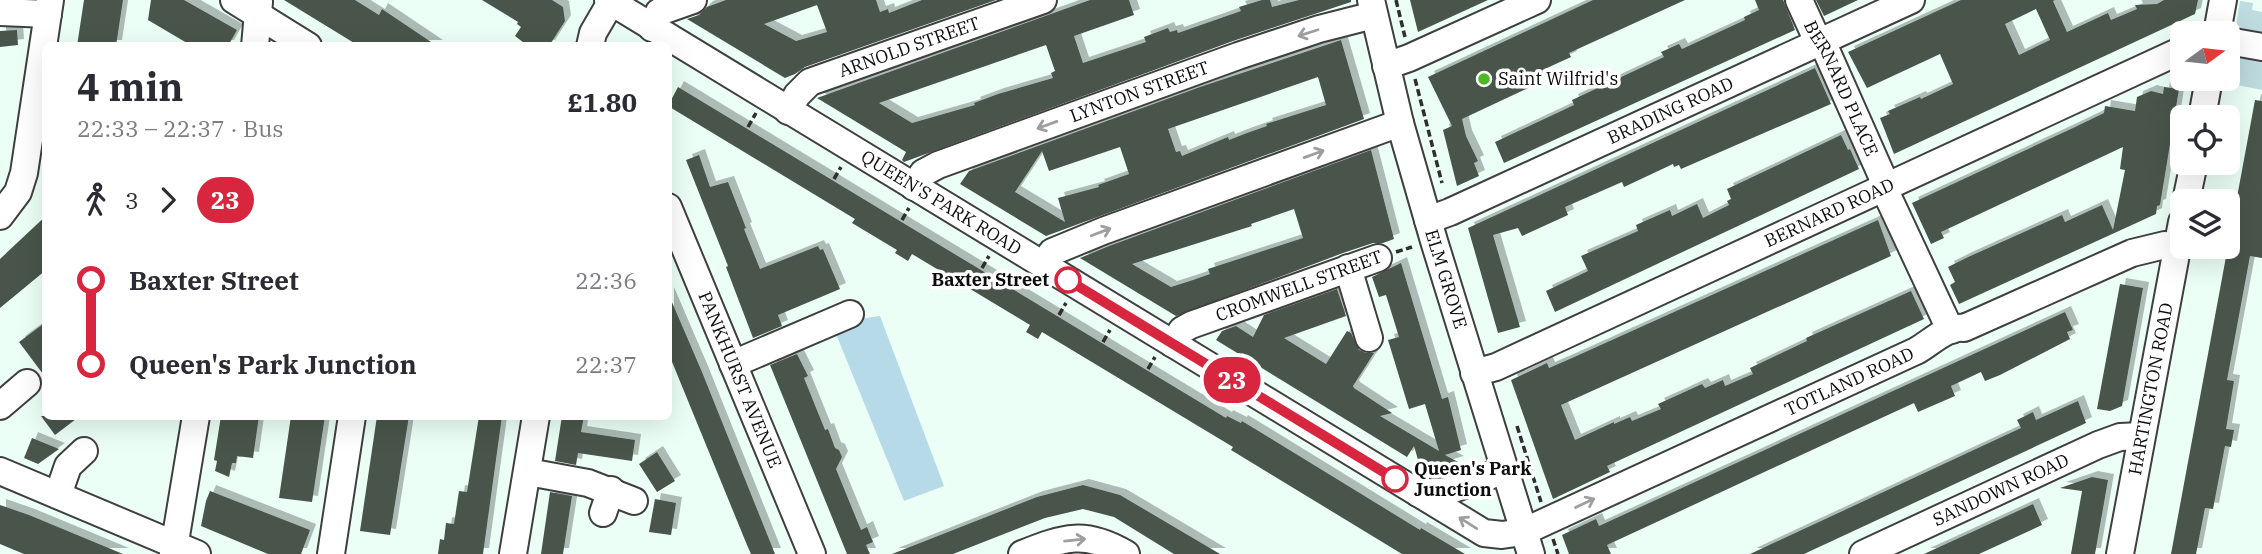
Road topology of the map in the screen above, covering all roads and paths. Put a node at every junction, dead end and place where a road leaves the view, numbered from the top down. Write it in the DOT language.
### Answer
graph roads {
  1 [pos="234,0"];
  2 [pos="693,0"];
  3 [pos="1043,0"];
  4 [pos="1396,0"];
  5 [pos="1537,0"];
  6 [pos="1799,0"];
  7 [pos="1911,0"];
  8 [pos="2222,0"];
  9 [pos="609,1"];
  10 [pos="49,7"];
  11 [pos="259,7"];
  12 [pos="1372,8"];
  13 [pos="0,12"];
  14 [pos="2219,21"];
  15 [pos="652,28"];
  16 [pos="44,42"];
  17 [pos="255,42"];
  18 [pos="304,42"];
  19 [pos="591,42"];
  20 [pos="1820,42"];
  21 [pos="2240,43"];
  22 [pos="2262,47"];
  23 [pos="42,53"];
  24 [pos="2170,55"];
  25 [pos="1398,62"];
  26 [pos="788,111"];
  27 [pos="754,117"];
  28 [pos="1400,123"];
  29 [pos="748,127"];
  30 [pos="842,165"];
  31 [pos="834,179"];
  32 [pos="1443,186"];
  33 [pos="1885,186"];
  34 [pos="912,197"];
  35 [pos="0,216"];
  36 [pos="672,217"];
  37 [pos="902,220"];
  38 [pos="1431,231"];
  39 [pos="2170,242"];
  40 [pos="990,255"];
  41 [pos="1378,258"];
  42 [pos="2175,259"];
  43 [pos="1044,265"];
  44 [pos="982,268"];
  45 [pos="1348,268"];
  46 [pos="1068,302"];
  47 [pos="850,314"];
  48 [pos="1059,315"];
  49 [pos="1112,328"];
  50 [pos="1952,330"];
  51 [pos="1369,338"];
  52 [pos="1103,342"];
  53 [pos="1165,349"];
  54 [pos="733,364"];
  55 [pos="1148,369"];
  56 [pos="1475,373"];
  57 [pos="27,383"];
  58 [pos="0,406"];
  59 [pos="195,420"];
  60 [pos="351,420"];
  61 [pos="535,420"];
  62 [pos="2141,436"];
  63 [pos="84,451"];
  64 [pos="1504,470"];
  65 [pos="0,471"];
  66 [pos="528,472"];
  67 [pos="1418,493"];
  68 [pos="58,495"];
  69 [pos="616,501"];
  70 [pos="1527,543"];
  71 [pos="182,551"];
  72 [pos="331,554"];
  73 [pos="513,554"];
  74 [pos="811,554"];
  75 [pos="1022,554"];
  76 [pos="1126,554"];
  77 [pos="1863,554"];
  78 [pos="2120,554"];
  1 -- 11 [label="street"];
  2 -- 15 [label="street"];
  3 -- 26 [label="street, ARNOLD STREET"];
  4 -- 25 [label="path"];
  5 -- 25 [label="street"];
  6 -- 20 [label="street, BERNARD PLACE"];
  7 -- 20 [label="street, BRADING ROAD"];
  8 -- 14 [label="street"];
  9 -- 15 [label="street, QUEEN'S PARK ROAD"];
  9 -- 19 [label="street"];
  10 -- 13 [label="street"];
  10 -- 16 [label="street"];
  11 -- 17 [label="street"];
  11 -- 18 [label="street"];
  12 -- 25 [label="street, ELM GROVE"];
  12 -- 34 [label="street, LYNTON STREET, one-way"];
  15 -- 26 [label="street, QUEEN'S PARK ROAD"];
  20 -- 33 [label="street, BERNARD PLACE"];
  20 -- 38 [label="street, BRADING ROAD"];
  21 -- 22 [label="street"];
  23 -- 35 [label="street"];
  24 -- 33 [label="street, BERNARD ROAD"];
  25 -- 28 [label="street, ELM GROVE"];
  25 -- 32 [label="path"];
  26 -- 34 [label="street, QUEEN'S PARK ROAD"];
  27 -- 29 [label="path"];
  28 -- 38 [label="street, ELM GROVE"];
  43 -- 28 [label="street, one-way"];
  30 -- 31 [label="path"];
  33 -- 50 [label="street, BERNARD PLACE"];
  33 -- 56 [label="street, BERNARD ROAD"];
  34 -- 37 [label="path"];
  34 -- 43 [label="street, QUEEN'S PARK ROAD"];
  36 -- 54 [label="street, PANKHURST AVENUE"];
  38 -- 41 [label="path, CROMWELL STREET"];
  38 -- 56 [label="street, ELM GROVE"];
  39 -- 50 [label="street, TOTLAND ROAD"];
  40 -- 44 [label="path"];
  41 -- 45 [label="street, CROMWELL STREET"];
  42 -- 62 [label="street, HARTINGTON ROAD"];
  43 -- 53 [label="street, QUEEN'S PARK ROAD"];
  45 -- 51 [label="street"];
  45 -- 53 [label="street, CROMWELL STREET"];
  46 -- 48 [label="path"];
  47 -- 54 [label="street"];
  49 -- 52 [label="path"];
  70 -- 50 [label="street, TOTLAND ROAD, one-way"];
  53 -- 55 [label="path"];
  53 -- 67 [label="street, QUEEN'S PARK ROAD"];
  54 -- 74 [label="street, PANKHURST AVENUE"];
  56 -- 64 [label="street, ELM GROVE"];
  57 -- 58 [label="street"];
  59 -- 71 [label="street"];
  60 -- 72 [label="street"];
  61 -- 66 [label="street"];
  62 -- 77 [label="street, SANDOWN ROAD"];
  62 -- 78 [label="street, HARTINGTON ROAD"];
  63 -- 68 [label="street"];
  64 -- 67 [label="street"];
  64 -- 70 [label="street, ELM GROVE"];
  65 -- 68 [label="street"];
  66 -- 69 [label="street"];
  66 -- 73 [label="street"];
  70 -- 67 [label="street, QUEEN'S PARK ROAD, one-way"];
  68 -- 71 [label="street"];
  75 -- 76 [label="street, one-way"];
}
